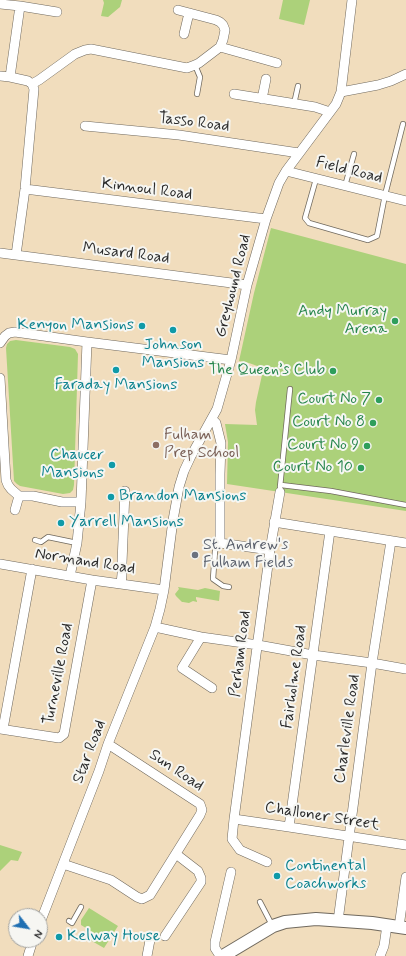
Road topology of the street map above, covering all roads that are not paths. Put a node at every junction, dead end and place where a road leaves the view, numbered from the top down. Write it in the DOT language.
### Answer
graph roads {
  1 [pos="352,0"];
  2 [pos="0,4"];
  3 [pos="20,6"];
  4 [pos="178,10"];
  5 [pos="56,12"];
  6 [pos="189,13"];
  7 [pos="184,34"];
  8 [pos="220,47"];
  9 [pos="277,63"];
  10 [pos="194,65"];
  11 [pos="406,74"];
  12 [pos="0,76"];
  13 [pos="10,77"];
  14 [pos="266,79"];
  15 [pos="32,84"];
  16 [pos="298,86"];
  17 [pos="341,92"];
  18 [pos="197,94"];
  19 [pos="234,94"];
  20 [pos="262,99"];
  21 [pos="294,104"];
  22 [pos="330,112"];
  23 [pos="403,124"];
  24 [pos="85,126"];
  25 [pos="299,153"];
  26 [pos="354,154"];
  27 [pos="286,171"];
  28 [pos="316,179"];
  29 [pos="345,186"];
  30 [pos="25,189"];
  31 [pos="385,195"];
  32 [pos="406,201"];
  33 [pos="266,219"];
  34 [pos="0,253"];
  35 [pos="16,255"];
  36 [pos="247,285"];
  37 [pos="87,342"];
  38 [pos="0,343"];
  39 [pos="231,360"];
  40 [pos="0,378"];
  41 [pos="290,389"];
  42 [pos="212,419"];
  43 [pos="280,489"];
  44 [pos="125,491"];
  45 [pos="20,496"];
  46 [pos="80,502"];
  47 [pos="406,505"];
  48 [pos="15,510"];
  49 [pos="274,522"];
  50 [pos="330,531"];
  51 [pos="35,540"];
  52 [pos="391,541"];
  53 [pos="77,543"];
  54 [pos="220,543"];
  55 [pos="406,543"];
  56 [pos="270,550"];
  57 [pos="122,563"];
  58 [pos="0,564"];
  59 [pos="32,569"];
  60 [pos="122,574"];
  61 [pos="70,576"];
  62 [pos="92,580"];
  63 [pos="121,584"];
  64 [pos="229,588"];
  65 [pos="164,590"];
  66 [pos="155,627"];
  67 [pos="201,637"];
  68 [pos="258,645"];
  69 [pos="313,655"];
  70 [pos="372,663"];
  71 [pos="406,669"];
  72 [pos="212,688"];
  73 [pos="2,729"];
  74 [pos="108,744"];
  75 [pos="234,819"];
  76 [pos="289,827"];
  77 [pos="348,837"];
  78 [pos="406,845"];
  79 [pos="176,854"];
  80 [pos="267,862"];
  81 [pos="63,864"];
  82 [pos="231,872"];
  83 [pos="406,877"];
  84 [pos="260,902"];
  85 [pos="81,907"];
  86 [pos="48,910"];
  87 [pos="68,921"];
  88 [pos="338,921"];
  89 [pos="273,926"];
  90 [pos="397,927"];
  91 [pos="165,936"];
  92 [pos="150,940"];
  93 [pos="230,954"];
  94 [pos="147,956"];
  95 [pos="220,956"];
  96 [pos="380,956"];
  1 -- 17 [label="street, Greyhound Road"];
  2 -- 3 [label="street"];
  3 -- 5 [label="street"];
  3 -- 13 [label="street"];
  4 -- 6 [label="street"];
  6 -- 7 [label="street"];
  6 -- 8 [label="street"];
  8 -- 9 [label="street"];
  8 -- 10 [label="street"];
  10 -- 15 [label="street"];
  10 -- 18 [label="lane"];
  11 -- 17 [label="street"];
  12 -- 13 [label="street"];
  13 -- 15 [label="street"];
  14 -- 20 [label="street"];
  15 -- 30 [label="street"];
  16 -- 21 [label="lane"];
  17 -- 22 [label="street, Greyhound Road"];
  19 -- 20 [label="street"];
  20 -- 21 [label="street"];
  21 -- 22 [label="street"];
  22 -- 25 [label="street, Greyhound Road"];
  23 -- 31 [label="lane"];
  24 -- 25 [label="street, Tasso Road"];
  25 -- 27 [label="street, Greyhound Road"];
  26 -- 29 [label="lane"];
  27 -- 28 [label="street, Field Road"];
  27 -- 33 [label="street, Greyhound Road"];
  28 -- 29 [label="street, Field Road"];
  28 -- 31 [label="lane"];
  29 -- 31 [label="street, Field Road"];
  30 -- 33 [label="street, Kinnoul Road"];
  30 -- 35 [label="street"];
  31 -- 32 [label="street, Field Road"];
  33 -- 36 [label="street, Greyhound Road"];
  34 -- 35 [label="street, Musard Road"];
  35 -- 36 [label="street, Musard Road"];
  36 -- 39 [label="street, Greyhound Road"];
  37 -- 38 [label="street"];
  37 -- 39 [label="street"];
  37 -- 46 [label="street"];
  39 -- 42 [label="street, Greyhound Road"];
  40 -- 45 [label="street"];
  41 -- 43 [label="lane"];
  42 -- 54 [label="street"];
  42 -- 65 [label="street, Greyhound Road"];
  43 -- 47 [label="lane"];
  43 -- 49 [label="street, Perham Road"];
  44 -- 57 [label="street"];
  45 -- 46 [label="street"];
  45 -- 48 [label="street"];
  46 -- 53 [label="street"];
  49 -- 50 [label="street"];
  49 -- 56 [label="street, Perham Road"];
  50 -- 52 [label="street"];
  50 -- 69 [label="street, Fairholme Road"];
  51 -- 53 [label="lane"];
  52 -- 55 [label="street"];
  52 -- 70 [label="street, Charleville Road"];
  53 -- 61 [label="street"];
  54 -- 56 [label="street"];
  54 -- 64 [label="lane"];
  56 -- 68 [label="street, Perham Road"];
  58 -- 59 [label="street, Normand Road"];
  59 -- 61 [label="street, Normand Road"];
  59 -- 73 [label="street"];
  60 -- 63 [label="street"];
  61 -- 62 [label="street, Normand Road"];
  62 -- 63 [label="street, Normand Road"];
  62 -- 73 [label="street, Turneville Road"];
  63 -- 65 [label="street, Normand Road"];
  65 -- 66 [label="street, Star Road"];
  66 -- 67 [label="street"];
  66 -- 74 [label="street, Star Road"];
  67 -- 68 [label="street"];
  67 -- 72 [label="street"];
  68 -- 69 [label="street"];
  68 -- 75 [label="street, Perham Road"];
  69 -- 70 [label="street"];
  69 -- 76 [label="street, Fairholme Road"];
  70 -- 71 [label="street"];
  70 -- 77 [label="street, Charleville Road"];
  74 -- 79 [label="street, Sun Road"];
  74 -- 81 [label="street, Star Road"];
  75 -- 76 [label="street, Challoner Street"];
  75 -- 80 [label="street, Perham Road"];
  76 -- 77 [label="street, Challoner Street"];
  77 -- 78 [label="street, Challoner Street"];
  77 -- 88 [label="street, Charleville Road"];
  79 -- 81 [label="street, Sun Road"];
  79 -- 91 [label="street"];
  81 -- 86 [label="street, Star Road"];
  82 -- 95 [label="street"];
  83 -- 90 [label="street"];
  84 -- 89 [label="lane"];
  85 -- 87 [label="lane"];
  88 -- 89 [label="main road"];
  88 -- 90 [label="main road"];
  89 -- 93 [label="main road"];
  90 -- 96 [label="street"];
  92 -- 94 [label="street"];
}
